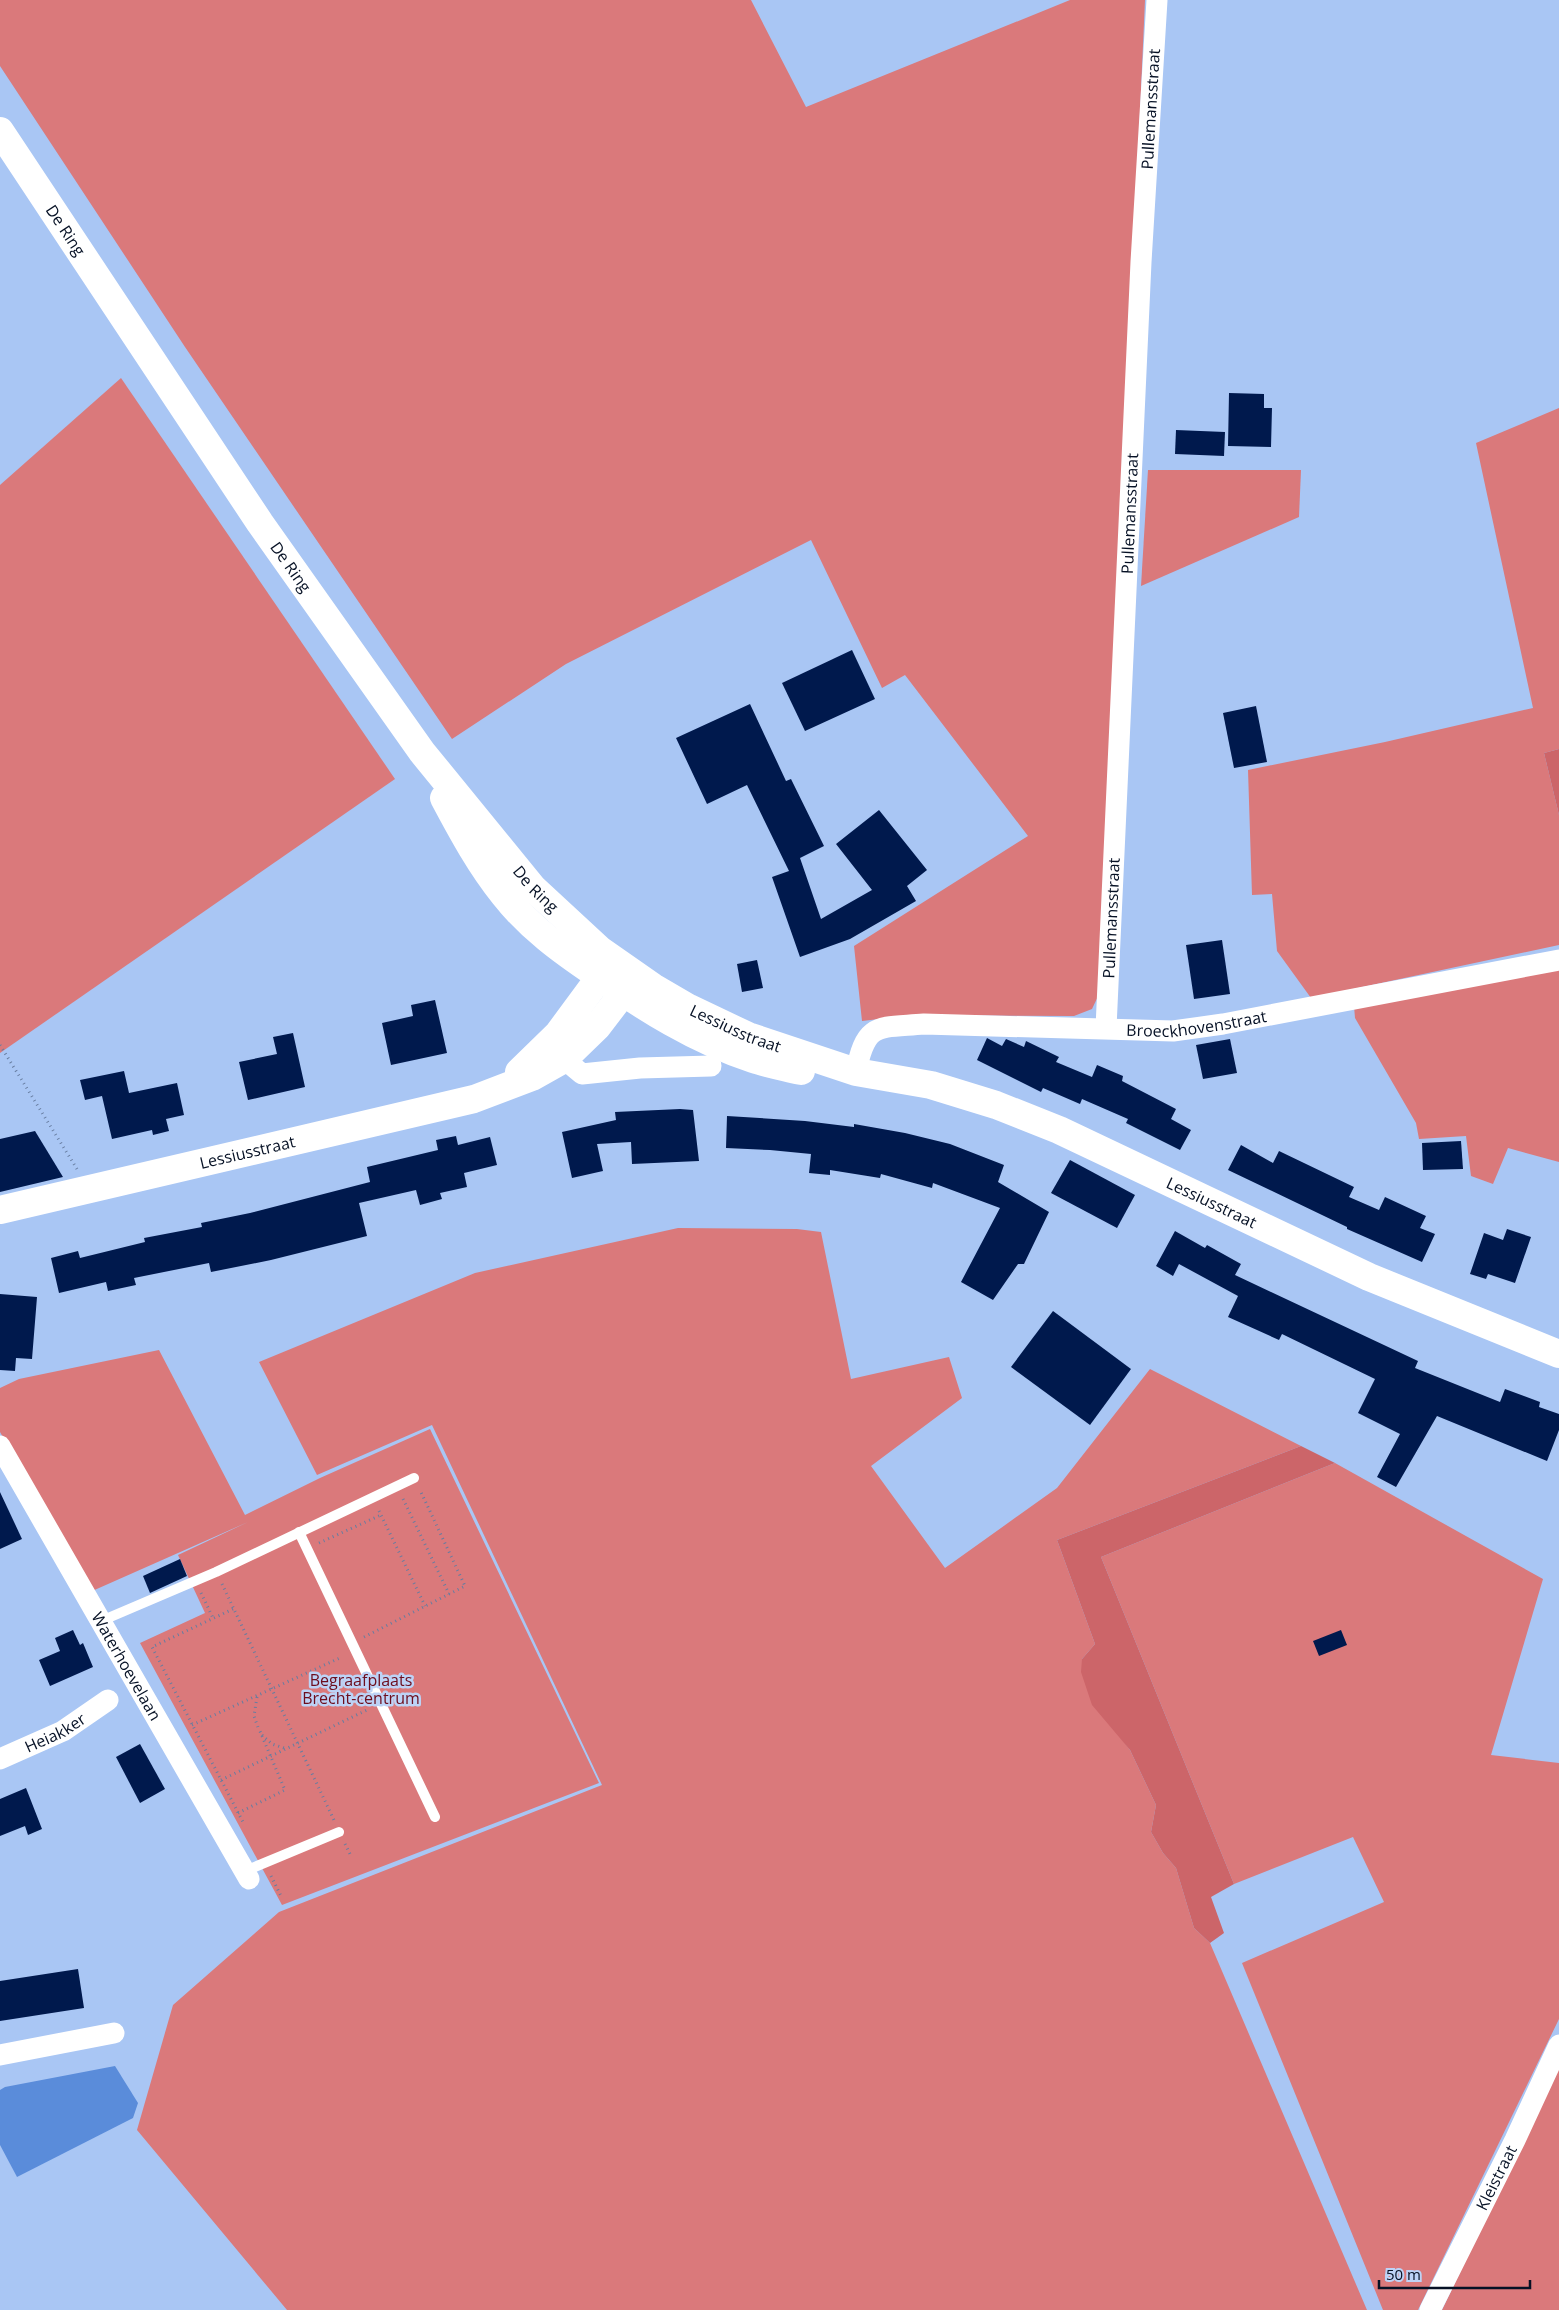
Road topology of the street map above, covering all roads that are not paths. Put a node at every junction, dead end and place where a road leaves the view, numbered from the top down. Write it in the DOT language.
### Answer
graph roads {
  1 [pos="1157,0"];
  2 [pos="0,131"];
  3 [pos="422,752"];
  4 [pos="1559,960"];
  5 [pos="615,979"];
  6 [pos="1106,1028"];
  7 [pos="564,1059"];
  8 [pos="711,1066"];
  9 [pos="856,1072"];
  10 [pos="494,1092"];
  11 [pos="0,1210"];
  12 [pos="1559,1354"];
  13 [pos="2,1452"];
  14 [pos="414,1478"];
  15 [pos="299,1532"];
  16 [pos="101,1621"];
  17 [pos="108,1700"];
  18 [pos="0,1759"];
  19 [pos="435,1818"];
  20 [pos="339,1832"];
  21 [pos="252,1871"];
  22 [pos="114,2033"];
  23 [pos="1559,2045"];
  24 [pos="0,2055"];
  25 [pos="1430,2310"];
  1 -- 6 [label="street, Pullemansstraat"];
  2 -- 3 [label="main road, De Ring"];
  3 -- 5 [label="main road, De Ring"];
  3 -- 5 [label="main road, De Ring"];
  4 -- 6 [label="street, Broeckhovenstraat"];
  5 -- 7 [label="main road, Lessiusstraat"];
  5 -- 9 [label="main road, Lessiusstraat"];
  5 -- 10 [label="main road, Lessiusstraat"];
  6 -- 9 [label="street, Broeckhovenstraat"];
  7 -- 8 [label="street"];
  7 -- 10 [label="main road, Lessiusstraat"];
  9 -- 12 [label="main road, Lessiusstraat"];
  10 -- 11 [label="main road, Lessiusstraat"];
  13 -- 16 [label="street, Waterhoevelaan"];
  14 -- 15 [label="lane"];
  15 -- 16 [label="lane"];
  15 -- 19 [label="lane"];
  16 -- 21 [label="street, Waterhoevelaan"];
  17 -- 18 [label="street, Heiakker"];
  20 -- 21 [label="lane"];
  22 -- 24 [label="street"];
  23 -- 25 [label="street, Kleistraat"];
}
